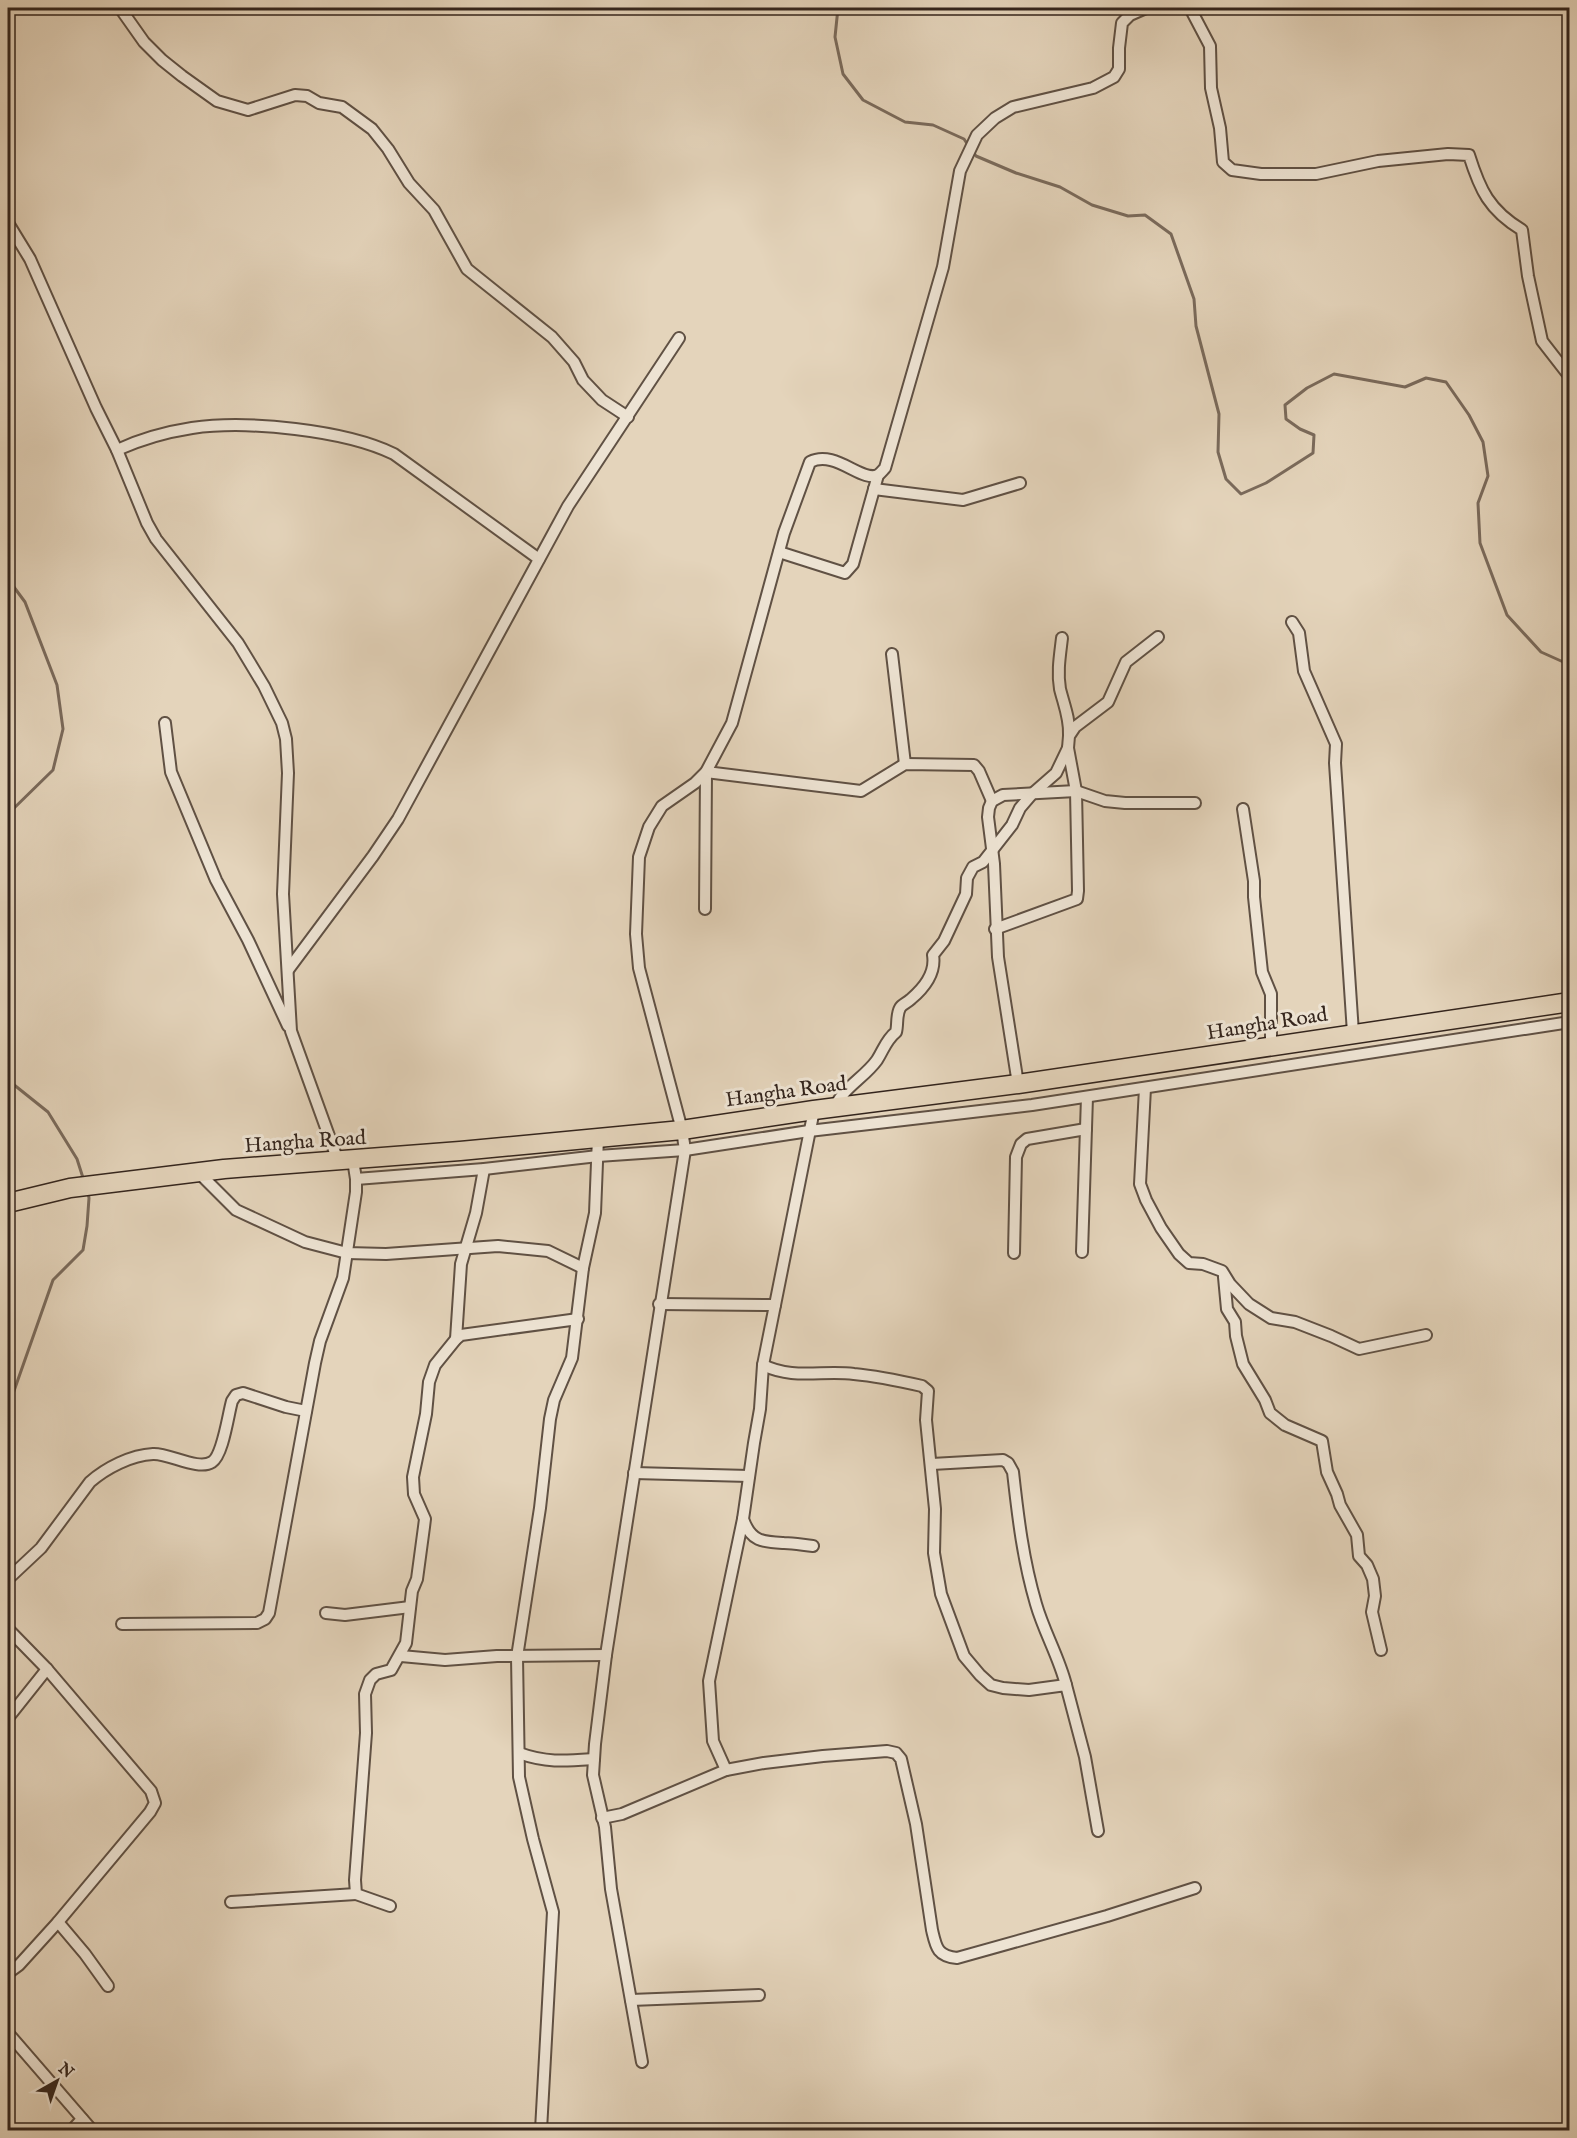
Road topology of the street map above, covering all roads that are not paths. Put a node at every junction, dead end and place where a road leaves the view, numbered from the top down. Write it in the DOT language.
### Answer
graph roads {
  1 [pos="120,8"];
  2 [pos="1146,8"];
  3 [pos="1190,8"];
  4 [pos="8,223"];
  5 [pos="679,338"];
  6 [pos="1569,377"];
  7 [pos="628,417"];
  8 [pos="117,450"];
  9 [pos="878,475"];
  10 [pos="1020,483"];
  11 [pos="874,489"];
  12 [pos="778,552"];
  13 [pos="539,559"];
  14 [pos="1292,622"];
  15 [pos="1158,637"];
  16 [pos="1062,638"];
  17 [pos="892,654"];
  18 [pos="165,723"];
  19 [pos="1069,736"];
  20 [pos="1068,748"];
  21 [pos="905,764"];
  22 [pos="706,772"];
  23 [pos="1076,792"];
  24 [pos="1032,794"];
  25 [pos="992,801"];
  26 [pos="1195,803"];
  27 [pos="1243,809"];
  28 [pos="993,848"];
  29 [pos="705,909"];
  30 [pos="995,929"];
  31 [pos="288,970"];
  32 [pos="1569,1002"];
  33 [pos="1569,1022"];
  34 [pos="291,1031"];
  35 [pos="1353,1033"];
  36 [pos="1271,1045"];
  37 [pos="1018,1083"];
  38 [pos="1146,1088"];
  39 [pos="1087,1097"];
  40 [pos="835,1107"];
  41 [pos="814,1110"];
  42 [pos="1086,1129"];
  43 [pos="682,1130"];
  44 [pos="809,1131"];
  45 [pos="598,1137"];
  46 [pos="685,1150"];
  47 [pos="598,1156"];
  48 [pos="345,1161"];
  49 [pos="484,1169"];
  50 [pos="198,1172"];
  51 [pos="356,1179"];
  52 [pos="8,1203"];
  53 [pos="466,1248"];
  54 [pos="1082,1252"];
  55 [pos="347,1253"];
  56 [pos="1014,1253"];
  57 [pos="584,1268"];
  58 [pos="1223,1274"];
  59 [pos="659,1304"];
  60 [pos="775,1305"];
  61 [pos="578,1319"];
  62 [pos="1426,1335"];
  63 [pos="456,1339"];
  64 [pos="763,1365"];
  65 [pos="306,1411"];
  66 [pos="932,1464"];
  67 [pos="634,1473"];
  68 [pos="749,1476"];
  69 [pos="743,1520"];
  70 [pos="813,1546"];
  71 [pos="8,1579"];
  72 [pos="410,1607"];
  73 [pos="326,1612"];
  74 [pos="122,1624"];
  75 [pos="8,1629"];
  76 [pos="1381,1650"];
  77 [pos="606,1655"];
  78 [pos="401,1656"];
  79 [pos="517,1657"];
  80 [pos="46,1669"];
  81 [pos="1066,1685"];
  82 [pos="8,1718"];
  83 [pos="519,1753"];
  84 [pos="594,1759"];
  85 [pos="726,1770"];
  86 [pos="602,1818"];
  87 [pos="1098,1831"];
  88 [pos="1195,1888"];
  89 [pos="356,1894"];
  90 [pos="231,1902"];
  91 [pos="390,1906"];
  92 [pos="58,1922"];
  93 [pos="8,1973"];
  94 [pos="108,1986"];
  95 [pos="759,1995"];
  96 [pos="631,2000"];
  97 [pos="8,2033"];
  98 [pos="642,2062"];
  99 [pos="82,2119"];
  100 [pos="72,2130"];
  101 [pos="92,2130"];
  102 [pos="541,2130"];
  1 -- 7 [label="street"];
  2 -- 9 [label="street"];
  3 -- 6 [label="street"];
  4 -- 8 [label="street"];
  5 -- 7 [label="street"];
  7 -- 13 [label="street"];
  8 -- 13 [label="street"];
  8 -- 31 [label="street"];
  9 -- 11 [label="street"];
  9 -- 12 [label="street"];
  10 -- 11 [label="street"];
  11 -- 12 [label="street"];
  12 -- 22 [label="street"];
  13 -- 31 [label="street"];
  14 -- 35 [label="street"];
  15 -- 19 [label="street"];
  16 -- 19 [label="street"];
  17 -- 21 [label="street"];
  18 -- 34 [label="street"];
  19 -- 20 [label="street"];
  20 -- 23 [label="street"];
  20 -- 24 [label="street"];
  21 -- 22 [label="street"];
  21 -- 25 [label="street"];
  22 -- 29 [label="street"];
  22 -- 43 [label="street"];
  23 -- 24 [label="street"];
  23 -- 26 [label="street"];
  23 -- 30 [label="street"];
  24 -- 25 [label="street"];
  24 -- 28 [label="street"];
  25 -- 28 [label="street"];
  27 -- 36 [label="street"];
  28 -- 30 [label="street"];
  28 -- 40 [label="street"];
  30 -- 37 [label="street"];
  31 -- 34 [label="street"];
  32 -- 35 [label="highway, Hangha Road"];
  33 -- 38 [label="street"];
  34 -- 48 [label="street"];
  35 -- 36 [label="highway, Hangha Road"];
  36 -- 37 [label="highway, Hangha Road"];
  37 -- 40 [label="highway, Hangha Road"];
  38 -- 39 [label="street"];
  38 -- 58 [label="street"];
  39 -- 42 [label="street"];
  39 -- 44 [label="street"];
  40 -- 41 [label="highway, Hangha Road"];
  41 -- 43 [label="highway, Hangha Road"];
  41 -- 44 [label="street"];
  42 -- 54 [label="street"];
  42 -- 56 [label="street"];
  43 -- 45 [label="highway, Hangha Road"];
  43 -- 46 [label="street"];
  44 -- 46 [label="street"];
  44 -- 60 [label="street"];
  45 -- 47 [label="street"];
  45 -- 48 [label="highway, Hangha Road"];
  46 -- 47 [label="street"];
  46 -- 59 [label="street"];
  47 -- 49 [label="street"];
  47 -- 57 [label="street"];
  48 -- 50 [label="highway, Hangha Road"];
  48 -- 51 [label="street"];
  49 -- 51 [label="street"];
  49 -- 53 [label="street"];
  50 -- 52 [label="highway, Hangha Road"];
  50 -- 55 [label="street"];
  51 -- 55 [label="street"];
  53 -- 55 [label="street"];
  53 -- 57 [label="street"];
  53 -- 63 [label="street"];
  55 -- 65 [label="street"];
  57 -- 61 [label="street"];
  58 -- 62 [label="street"];
  58 -- 76 [label="street"];
  59 -- 60 [label="street"];
  59 -- 67 [label="street"];
  60 -- 64 [label="street"];
  61 -- 63 [label="street"];
  61 -- 79 [label="street"];
  63 -- 72 [label="street"];
  64 -- 66 [label="street"];
  64 -- 68 [label="street"];
  65 -- 71 [label="street"];
  65 -- 74 [label="street"];
  66 -- 81 [label="street"];
  66 -- 81 [label="street"];
  67 -- 68 [label="street"];
  67 -- 77 [label="street"];
  68 -- 69 [label="street"];
  69 -- 70 [label="street"];
  69 -- 85 [label="street"];
  72 -- 73 [label="street"];
  72 -- 78 [label="street"];
  75 -- 80 [label="street"];
  77 -- 79 [label="street"];
  77 -- 84 [label="street"];
  78 -- 79 [label="street"];
  78 -- 89 [label="street"];
  79 -- 83 [label="street"];
  80 -- 82 [label="street"];
  80 -- 92 [label="street"];
  81 -- 87 [label="street"];
  83 -- 84 [label="street"];
  83 -- 102 [label="street"];
  84 -- 86 [label="street"];
  85 -- 86 [label="street"];
  85 -- 88 [label="street"];
  86 -- 96 [label="street"];
  89 -- 90 [label="street"];
  89 -- 91 [label="street"];
  92 -- 93 [label="street"];
  92 -- 94 [label="street"];
  95 -- 96 [label="street"];
  96 -- 98 [label="street"];
  97 -- 99 [label="street"];
  99 -- 100 [label="street"];
  99 -- 101 [label="street"];
}
